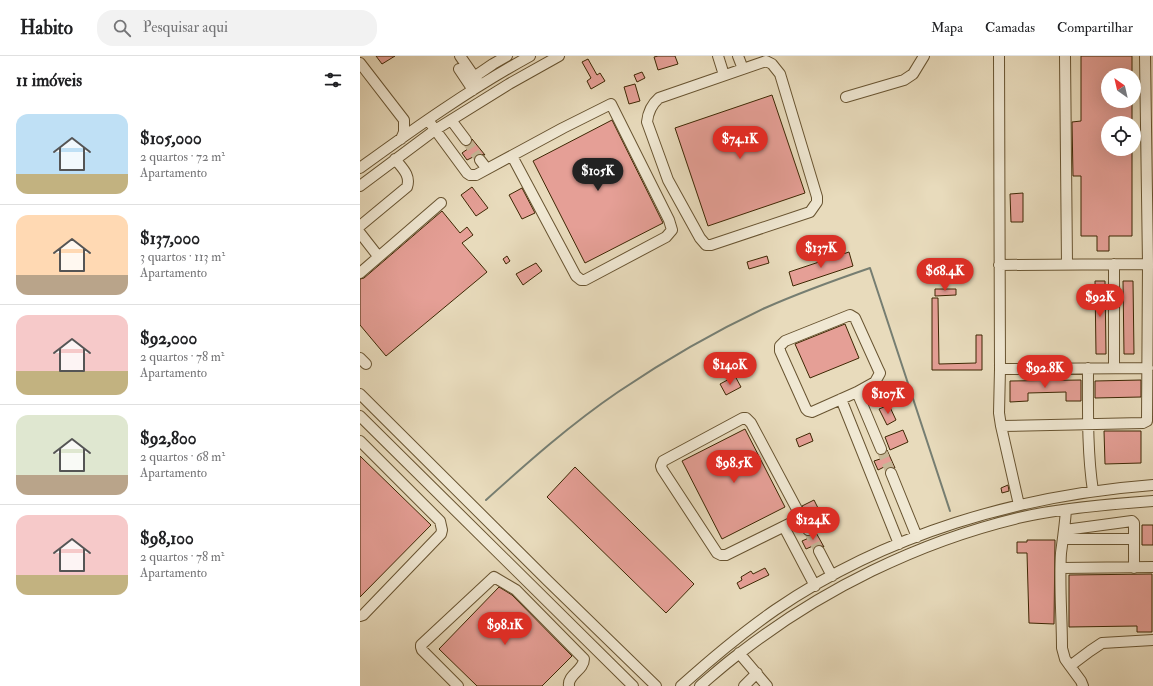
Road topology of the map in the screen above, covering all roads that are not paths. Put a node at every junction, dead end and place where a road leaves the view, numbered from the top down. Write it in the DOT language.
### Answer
graph roads {
  1 [pos="460,56"];
  2 [pos="507,56"];
  3 [pos="530,56"];
  4 [pos="559,56"];
  5 [pos="718,56"];
  6 [pos="738,56"];
  7 [pos="924,56"];
  8 [pos="999,56"];
  9 [pos="1065,56"];
  10 [pos="1144,56"];
  11 [pos="360,63"];
  12 [pos="459,69"];
  13 [pos="743,69"];
  14 [pos="724,75"];
  15 [pos="476,84"];
  16 [pos="846,97"];
  17 [pos="428,120"];
  18 [pos="451,120"];
  19 [pos="435,130"];
  20 [pos="401,139"];
  21 [pos="466,140"];
  22 [pos="512,156"];
  23 [pos="395,159"];
  24 [pos="480,160"];
  25 [pos="360,168"];
  26 [pos="487,170"];
  27 [pos="360,186"];
  28 [pos="441,203"];
  29 [pos="360,226"];
  30 [pos="360,234"];
  31 [pos="378,256"];
  32 [pos="1067,264"];
  33 [pos="1114,264"];
  34 [pos="1148,264"];
  35 [pos="999,265"];
  36 [pos="360,273"];
  37 [pos="1088,368"];
  38 [pos="1114,368"];
  39 [pos="1148,368"];
  40 [pos="1000,369"];
  41 [pos="857,392"];
  42 [pos="360,394"];
  43 [pos="841,400"];
  44 [pos="360,416"];
  45 [pos="1088,424"];
  46 [pos="1001,426"];
  47 [pos="360,441"];
  48 [pos="881,449"];
  49 [pos="891,473"];
  50 [pos="1153,486"];
  51 [pos="1093,492"];
  52 [pos="1153,500"];
  53 [pos="1019,505"];
  54 [pos="1066,510"];
  55 [pos="801,518"];
  56 [pos="784,527"];
  57 [pos="808,530"];
  58 [pos="1064,535"];
  59 [pos="917,537"];
  60 [pos="1134,539"];
  61 [pos="899,544"];
  62 [pos="819,551"];
  63 [pos="1153,567"];
  64 [pos="1061,568"];
  65 [pos="1134,568"];
  66 [pos="832,576"];
  67 [pos="815,586"];
  68 [pos="360,616"];
  69 [pos="1153,640"];
  70 [pos="739,653"];
  71 [pos="1070,666"];
  72 [pos="757,673"];
  73 [pos="458,686"];
  74 [pos="569,686"];
  75 [pos="633,686"];
  76 [pos="656,686"];
  77 [pos="681,686"];
  78 [pos="700,686"];
  79 [pos="744,686"];
  80 [pos="767,686"];
  81 [pos="1083,686"];
  1 -- 15 [label="lane"];
  2 -- 15 [label="lane"];
  3 -- 15 [label="lane"];
  4 -- 18 [label="lane"];
  5 -- 14 [label="lane"];
  6 -- 13 [label="lane"];
  7 -- 16 [label="lane"];
  8 -- 35 [label="lane"];
  9 -- 32 [label="lane"];
  10 -- 34 [label="lane"];
  11 -- 20 [label="lane"];
  12 -- 15 [label="lane"];
  13 -- 14 [label="lane"];
  13 -- 14 [label="lane"];
  15 -- 17 [label="lane"];
  17 -- 19 [label="lane"];
  17 -- 20 [label="lane"];
  18 -- 19 [label="lane"];
  18 -- 21 [label="lane"];
  19 -- 23 [label="lane"];
  19 -- 26 [label="lane"];
  20 -- 25 [label="lane"];
  22 -- 22 [label="lane"];
  22 -- 26 [label="lane"];
  23 -- 27 [label="lane"];
  23 -- 29 [label="lane"];
  24 -- 26 [label="lane"];
  28 -- 31 [label="lane"];
  30 -- 31 [label="lane"];
  31 -- 36 [label="lane"];
  32 -- 33 [label="lane"];
  32 -- 35 [label="lane"];
  33 -- 34 [label="lane"];
  33 -- 38 [label="lane"];
  34 -- 39 [label="lane"];
  35 -- 40 [label="lane"];
  37 -- 38 [label="lane"];
  37 -- 40 [label="lane"];
  37 -- 45 [label="lane"];
  38 -- 39 [label="lane"];
  39 -- 45 [label="lane"];
  40 -- 46 [label="lane"];
  41 -- 43 [label="lane"];
  41 -- 43 [label="lane"];
  41 -- 48 [label="lane"];
  42 -- 76 [label="lane"];
  43 -- 61 [label="lane"];
  44 -- 75 [label="lane"];
  45 -- 46 [label="lane"];
  45 -- 51 [label="lane"];
  46 -- 53 [label="lane"];
  47 -- 68 [label="lane"];
  49 -- 59 [label="lane"];
  50 -- 51 [label="lane"];
  51 -- 53 [label="lane"];
  52 -- 54 [label="lane"];
  53 -- 59 [label="lane"];
  54 -- 58 [label="lane"];
  54 -- 70 [label="lane"];
  55 -- 56 [label="lane"];
  55 -- 56 [label="lane"];
  55 -- 57 [label="lane"];
  56 -- 67 [label="lane"];
  58 -- 60 [label="lane"];
  58 -- 60 [label="lane"];
  58 -- 64 [label="lane"];
  59 -- 61 [label="lane"];
  60 -- 65 [label="lane"];
  61 -- 66 [label="lane"];
  62 -- 66 [label="lane"];
  63 -- 65 [label="lane"];
  64 -- 65 [label="lane"];
  64 -- 71 [label="lane"];
  66 -- 67 [label="lane"];
  67 -- 77 [label="lane"];
  69 -- 71 [label="lane"];
  70 -- 72 [label="lane"];
  70 -- 78 [label="lane"];
  71 -- 81 [label="lane"];
  72 -- 79 [label="lane"];
  72 -- 80 [label="lane"];
  73 -- 74 [label="lane"];
}
